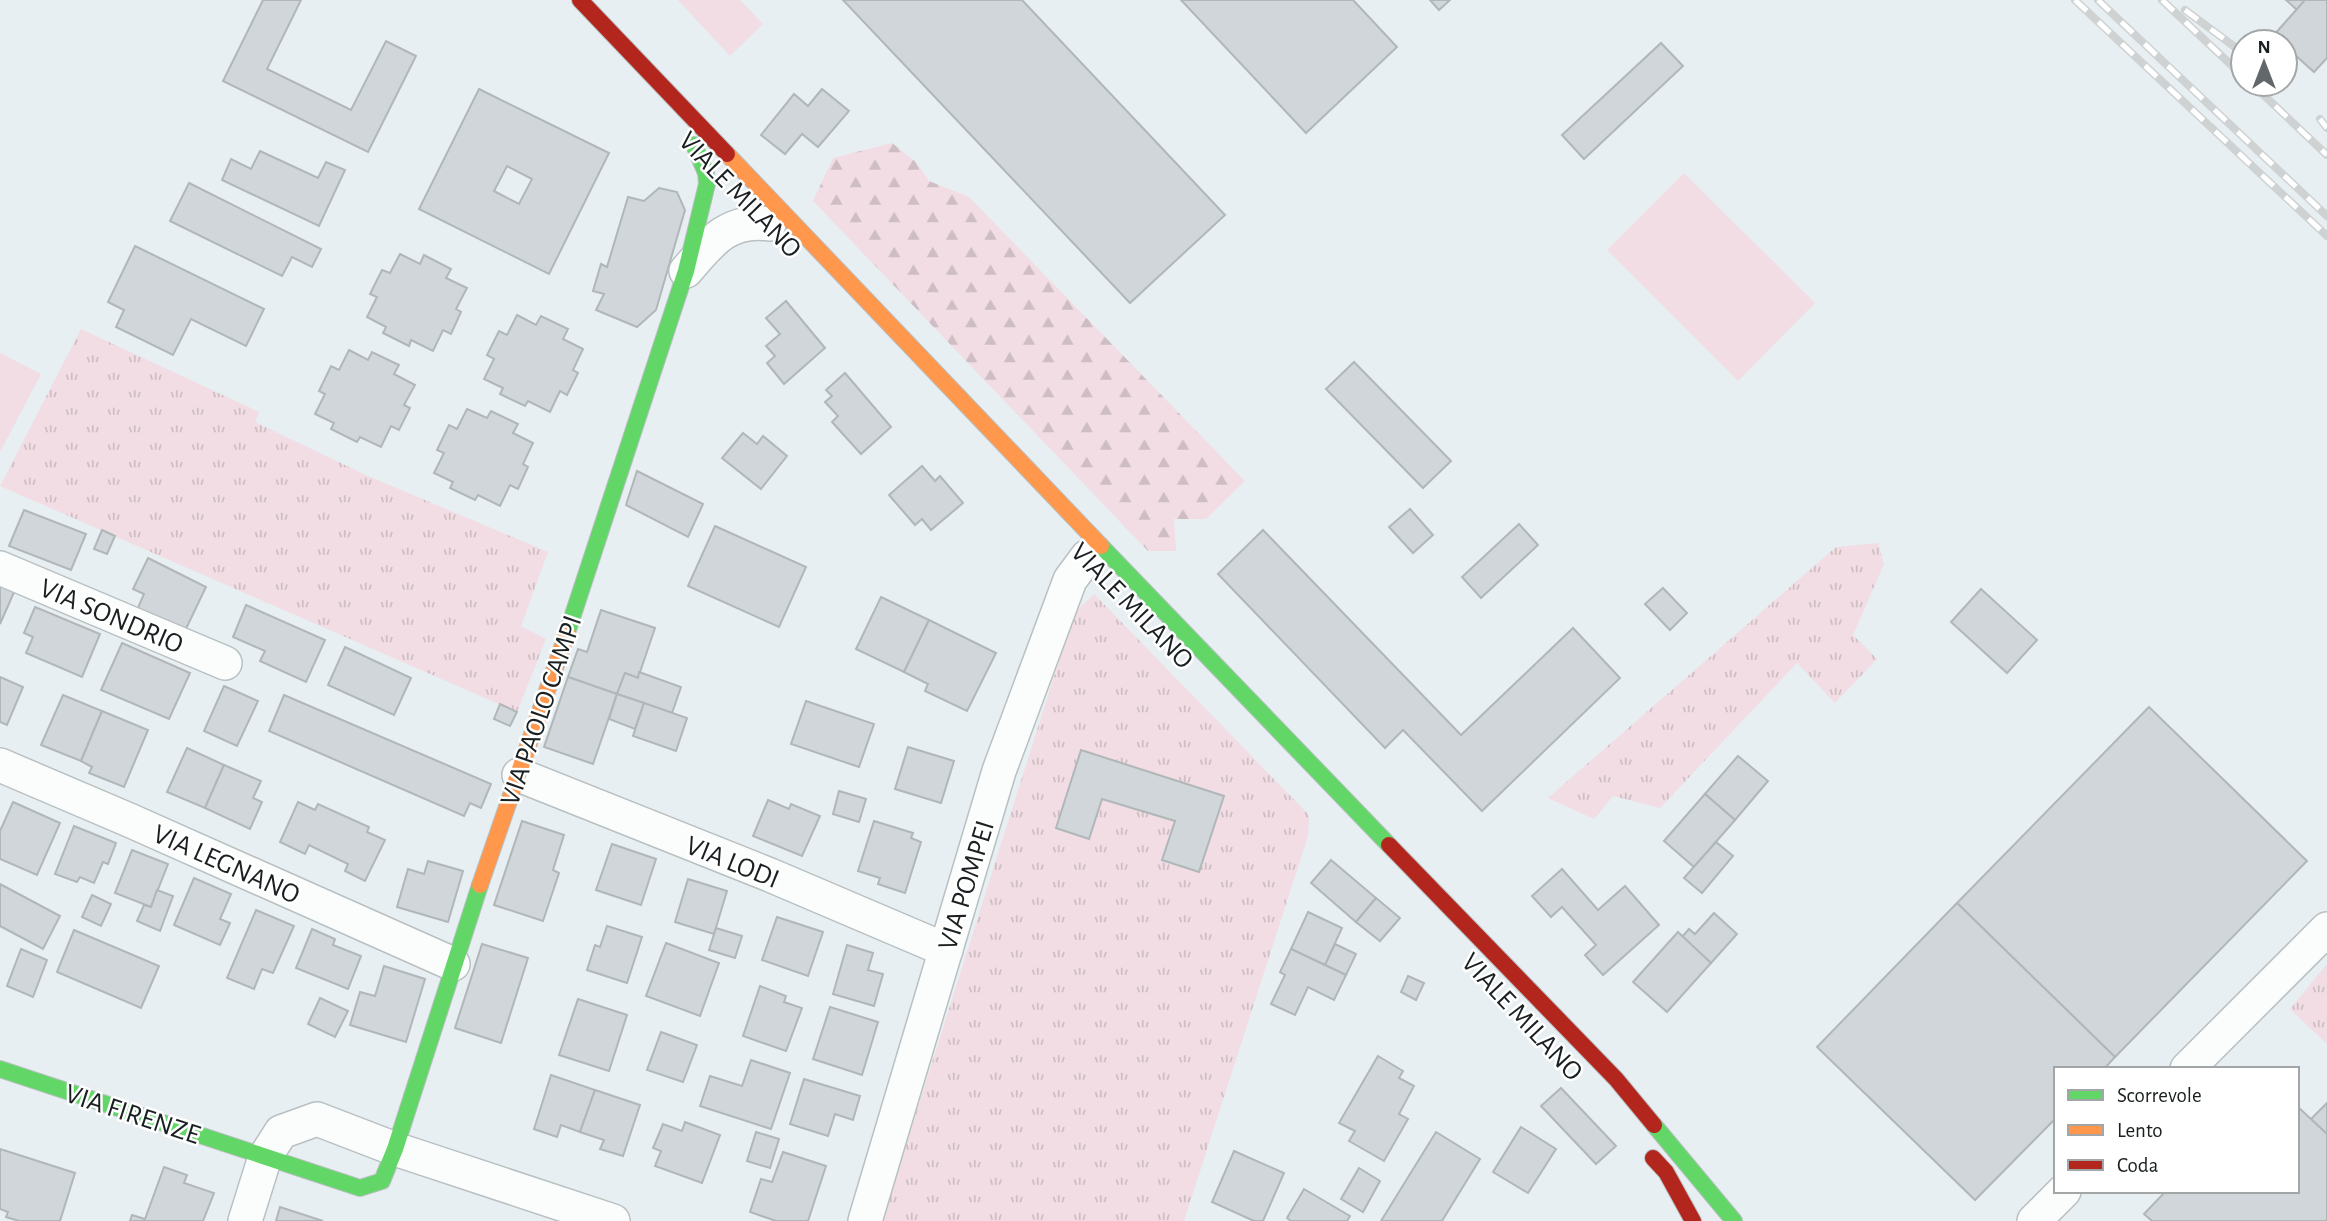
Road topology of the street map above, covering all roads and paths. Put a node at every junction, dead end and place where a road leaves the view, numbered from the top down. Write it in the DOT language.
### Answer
graph roads {
  1 [pos="580,0"];
  2 [pos="689,139"];
  3 [pos="722,174"];
  4 [pos="766,220"];
  5 [pos="686,271"];
  6 [pos="1087,556"];
  7 [pos="0,568"];
  8 [pos="225,663"];
  9 [pos="0,765"];
  10 [pos="519,775"];
  11 [pos="2327,929"];
  12 [pos="946,950"];
  13 [pos="453,964"];
  14 [pos="2189,1067"];
  15 [pos="0,1069"];
  16 [pos="1638,1141"];
  17 [pos="395,1149"];
  18 [pos="265,1157"];
  19 [pos="2062,1193"];
  20 [pos="245,1221"];
  21 [pos="613,1221"];
  22 [pos="865,1221"];
  23 [pos="1693,1221"];
  24 [pos="1734,1221"];
  25 [pos="2034,1221"];
  1 -- 24 [label="main road, VIALE MILANO"];
  2 -- 3 [label="main road, VIALE MILANO"];
  2 -- 5 [label="main road, VIA PAOLO CAMPI"];
  4 -- 5 [label="street, VIA PAOLO CAMPI"];
  5 -- 10 [label="main road, VIA PAOLO CAMPI"];
  6 -- 12 [label="street, VIA POMPEI"];
  7 -- 8 [label="street, VIA SONDRIO"];
  9 -- 13 [label="street, VIA LEGNANO"];
  10 -- 12 [label="street, VIA LODI"];
  10 -- 13 [label="main road, VIA PAOLO CAMPI"];
  11 -- 14 [label="street"];
  12 -- 22 [label="street, VIA POMPEI"];
  13 -- 17 [label="main road, VIA PAOLO CAMPI"];
  15 -- 18 [label="main road, VIA FIRENZE"];
  16 -- 23 [label="main road"];
  17 -- 18 [label="street"];
  17 -- 18 [label="main road, VIA FIRENZE"];
  17 -- 21 [label="street"];
  18 -- 20 [label="street"];
  19 -- 25 [label="street"];
}
